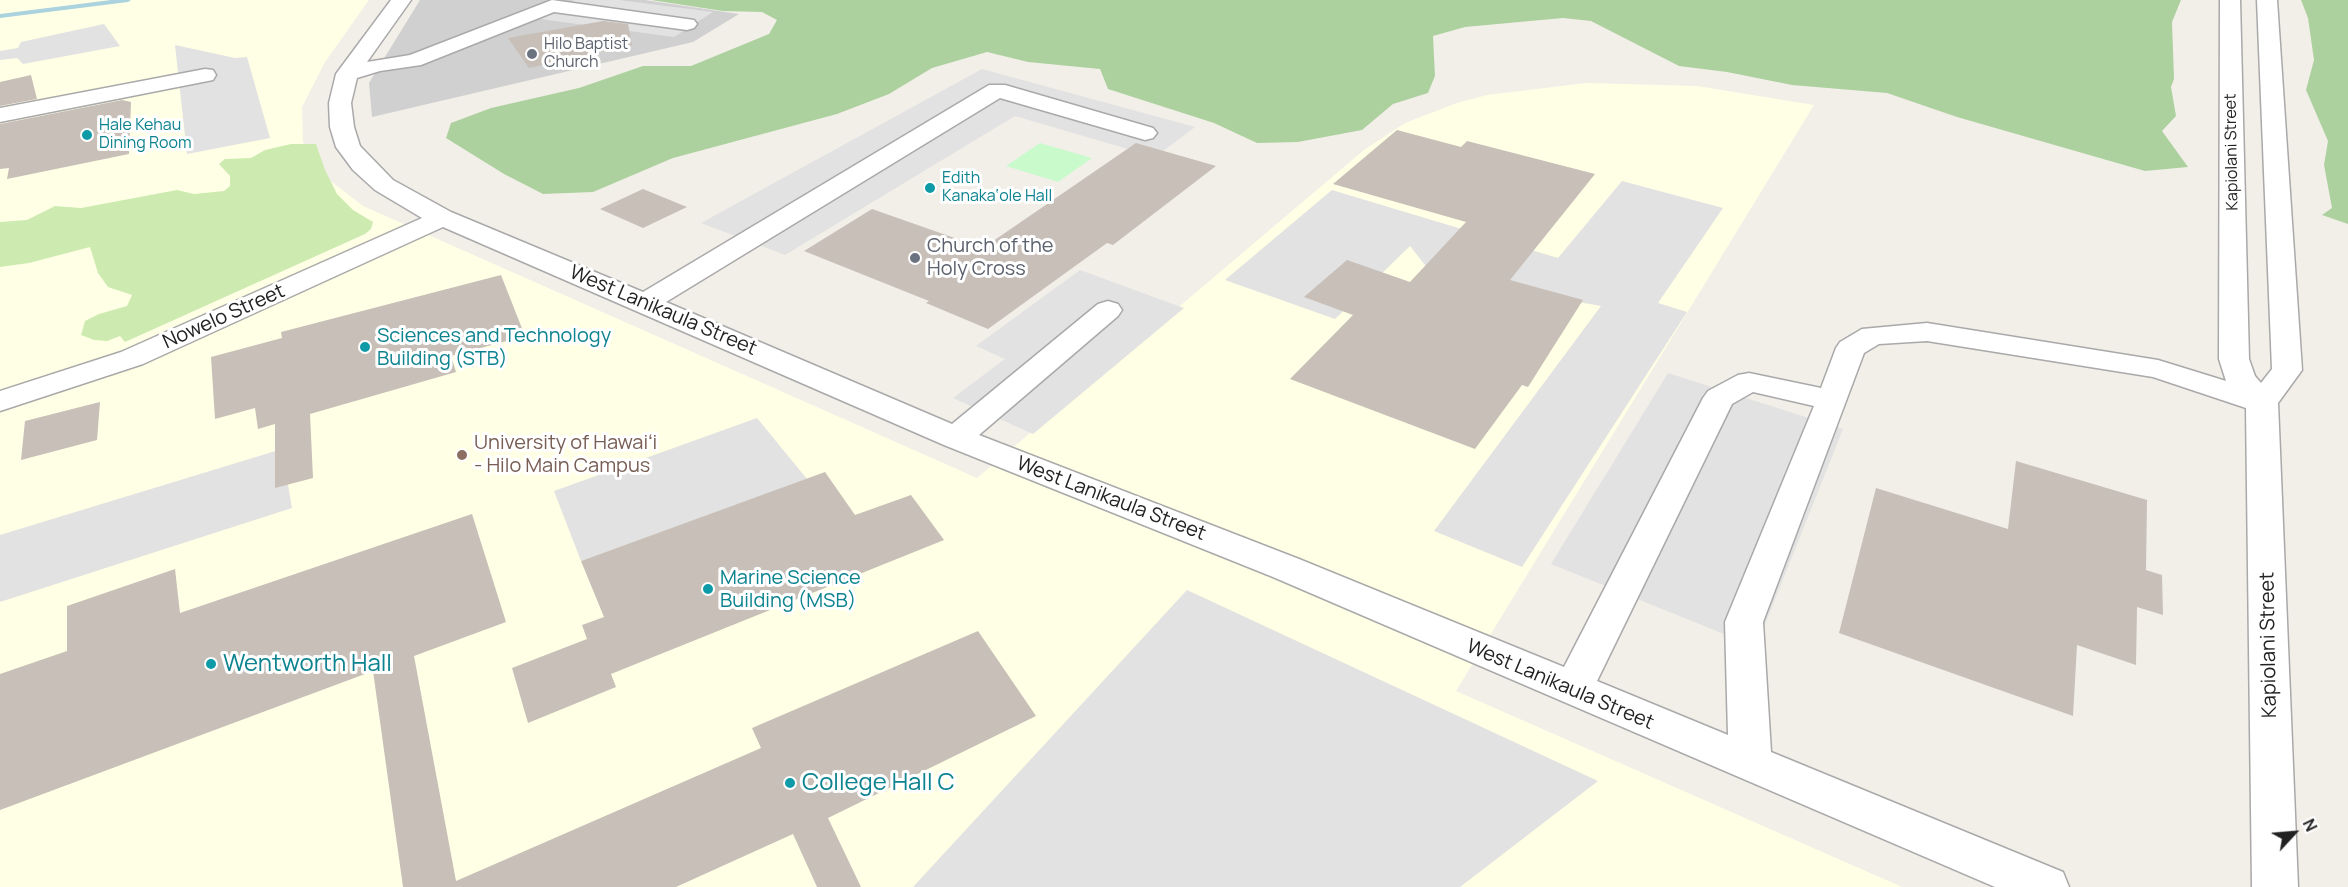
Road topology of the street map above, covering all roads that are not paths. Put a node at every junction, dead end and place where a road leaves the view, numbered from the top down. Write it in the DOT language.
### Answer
graph roads {
  1 [pos="401,0"];
  2 [pos="2230,0"];
  3 [pos="2266,0"];
  4 [pos="687,24"];
  5 [pos="348,74"];
  6 [pos="205,75"];
  7 [pos="0,115"];
  8 [pos="1146,132"];
  9 [pos="442,218"];
  10 [pos="644,303"];
  11 [pos="1108,310"];
  12 [pos="0,401"];
  13 [pos="1832,401"];
  14 [pos="2262,403"];
  15 [pos="956,438"];
  16 [pos="1573,689"];
  17 [pos="1750,763"];
  18 [pos="2046,887"];
  19 [pos="2275,887"];
  1 -- 5 [label="street, West Lanikaula Street"];
  2 -- 14 [label="street, Kapiolani Street"];
  3 -- 14 [label="street"];
  4 -- 5 [label="street"];
  5 -- 9 [label="street, West Lanikaula Street"];
  6 -- 7 [label="street"];
  8 -- 10 [label="street"];
  9 -- 10 [label="street, West Lanikaula Street"];
  9 -- 12 [label="street, Nowelo Street"];
  10 -- 15 [label="street, West Lanikaula Street"];
  11 -- 15 [label="street"];
  13 -- 14 [label="street"];
  13 -- 16 [label="street"];
  13 -- 17 [label="street"];
  14 -- 19 [label="street, Kapiolani Street"];
  15 -- 16 [label="street, West Lanikaula Street"];
  16 -- 17 [label="street, West Lanikaula Street"];
  17 -- 18 [label="street, West Lanikaula Street"];
}
